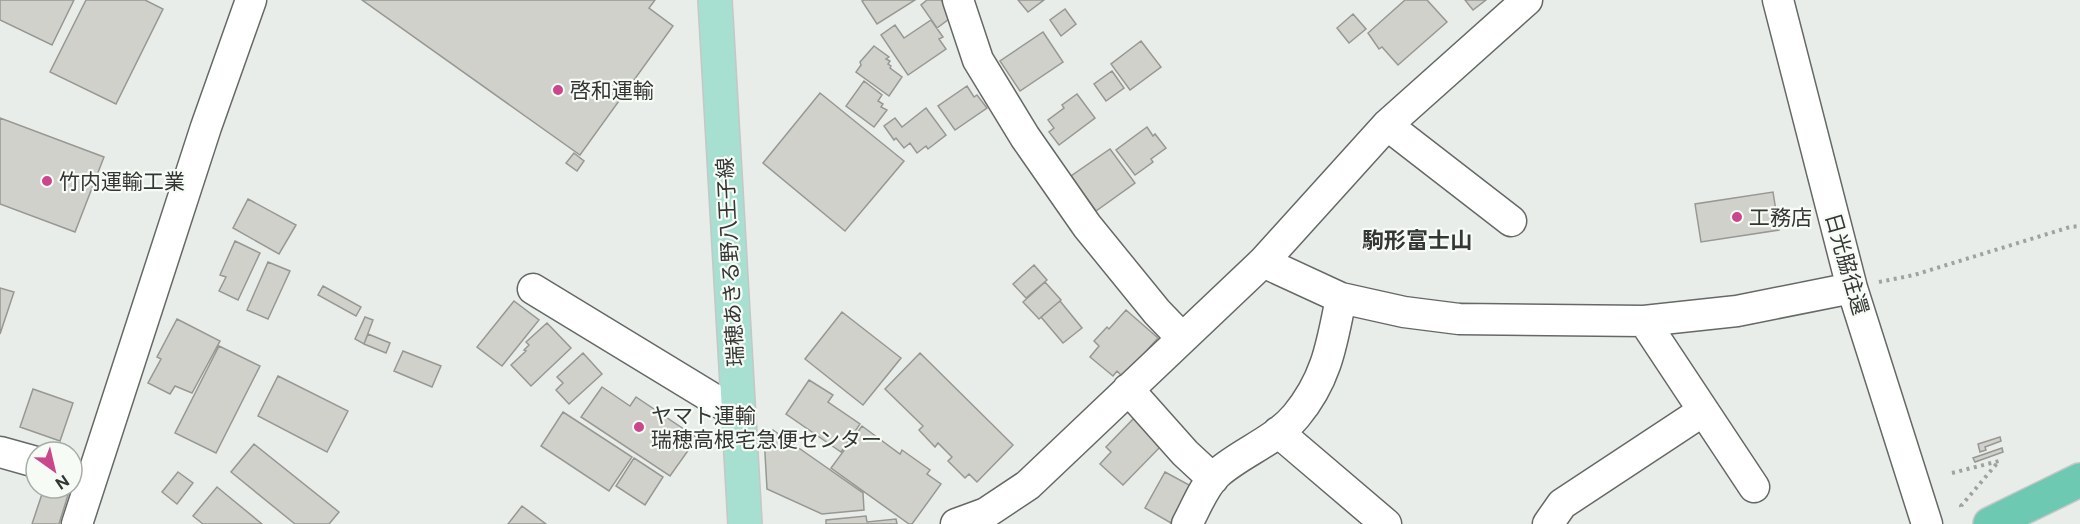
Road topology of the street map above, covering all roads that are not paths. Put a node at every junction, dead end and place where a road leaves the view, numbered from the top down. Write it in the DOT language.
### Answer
graph roads {
  1 [pos="251,0"];
  2 [pos="714,0"];
  3 [pos="1527,0"];
  4 [pos="1778,0"];
  5 [pos="965,4"];
  6 [pos="1387,125"];
  7 [pos="1511,221"];
  8 [pos="1263,262"];
  9 [pos="1852,288"];
  10 [pos="533,290"];
  11 [pos="1341,298"];
  12 [pos="1644,321"];
  13 [pos="1182,338"];
  14 [pos="1128,389"];
  15 [pos="1703,411"];
  16 [pos="740,415"];
  17 [pos="1278,432"];
  18 [pos="0,452"];
  19 [pos="24,459"];
  20 [pos="84,468"];
  21 [pos="1213,479"];
  22 [pos="2080,480"];
  23 [pos="1754,487"];
  24 [pos="79,500"];
  25 [pos="77,524"];
  26 [pos="745,524"];
  27 [pos="956,524"];
  28 [pos="1187,524"];
  29 [pos="1386,524"];
  30 [pos="1548,524"];
  31 [pos="1927,524"];
  32 [pos="1990,524"];
  1 -- 20 [label="street"];
  2 -- 16 [label="main road, 瑞穂あきる野八王子線"];
  3 -- 6 [label="street"];
  4 -- 9 [label="street, 日光脇往還"];
  5 -- 13 [label="street"];
  6 -- 7 [label="street"];
  6 -- 8 [label="street"];
  8 -- 11 [label="street"];
  8 -- 13 [label="street"];
  9 -- 12 [label="street"];
  9 -- 31 [label="street, 日光脇往還"];
  10 -- 16 [label="street"];
  11 -- 12 [label="street"];
  11 -- 17 [label="street"];
  12 -- 15 [label="street"];
  13 -- 14 [label="street"];
  14 -- 21 [label="street"];
  14 -- 27 [label="street"];
  15 -- 23 [label="street"];
  15 -- 30 [label="street"];
  16 -- 26 [label="main road, 瑞穂あきる野八王子線"];
  17 -- 21 [label="street"];
  17 -- 29 [label="street"];
  18 -- 19 [label="street"];
  21 -- 28 [label="street"];
  22 -- 32 [label="highway"];
  24 -- 25 [label="street"];
}
